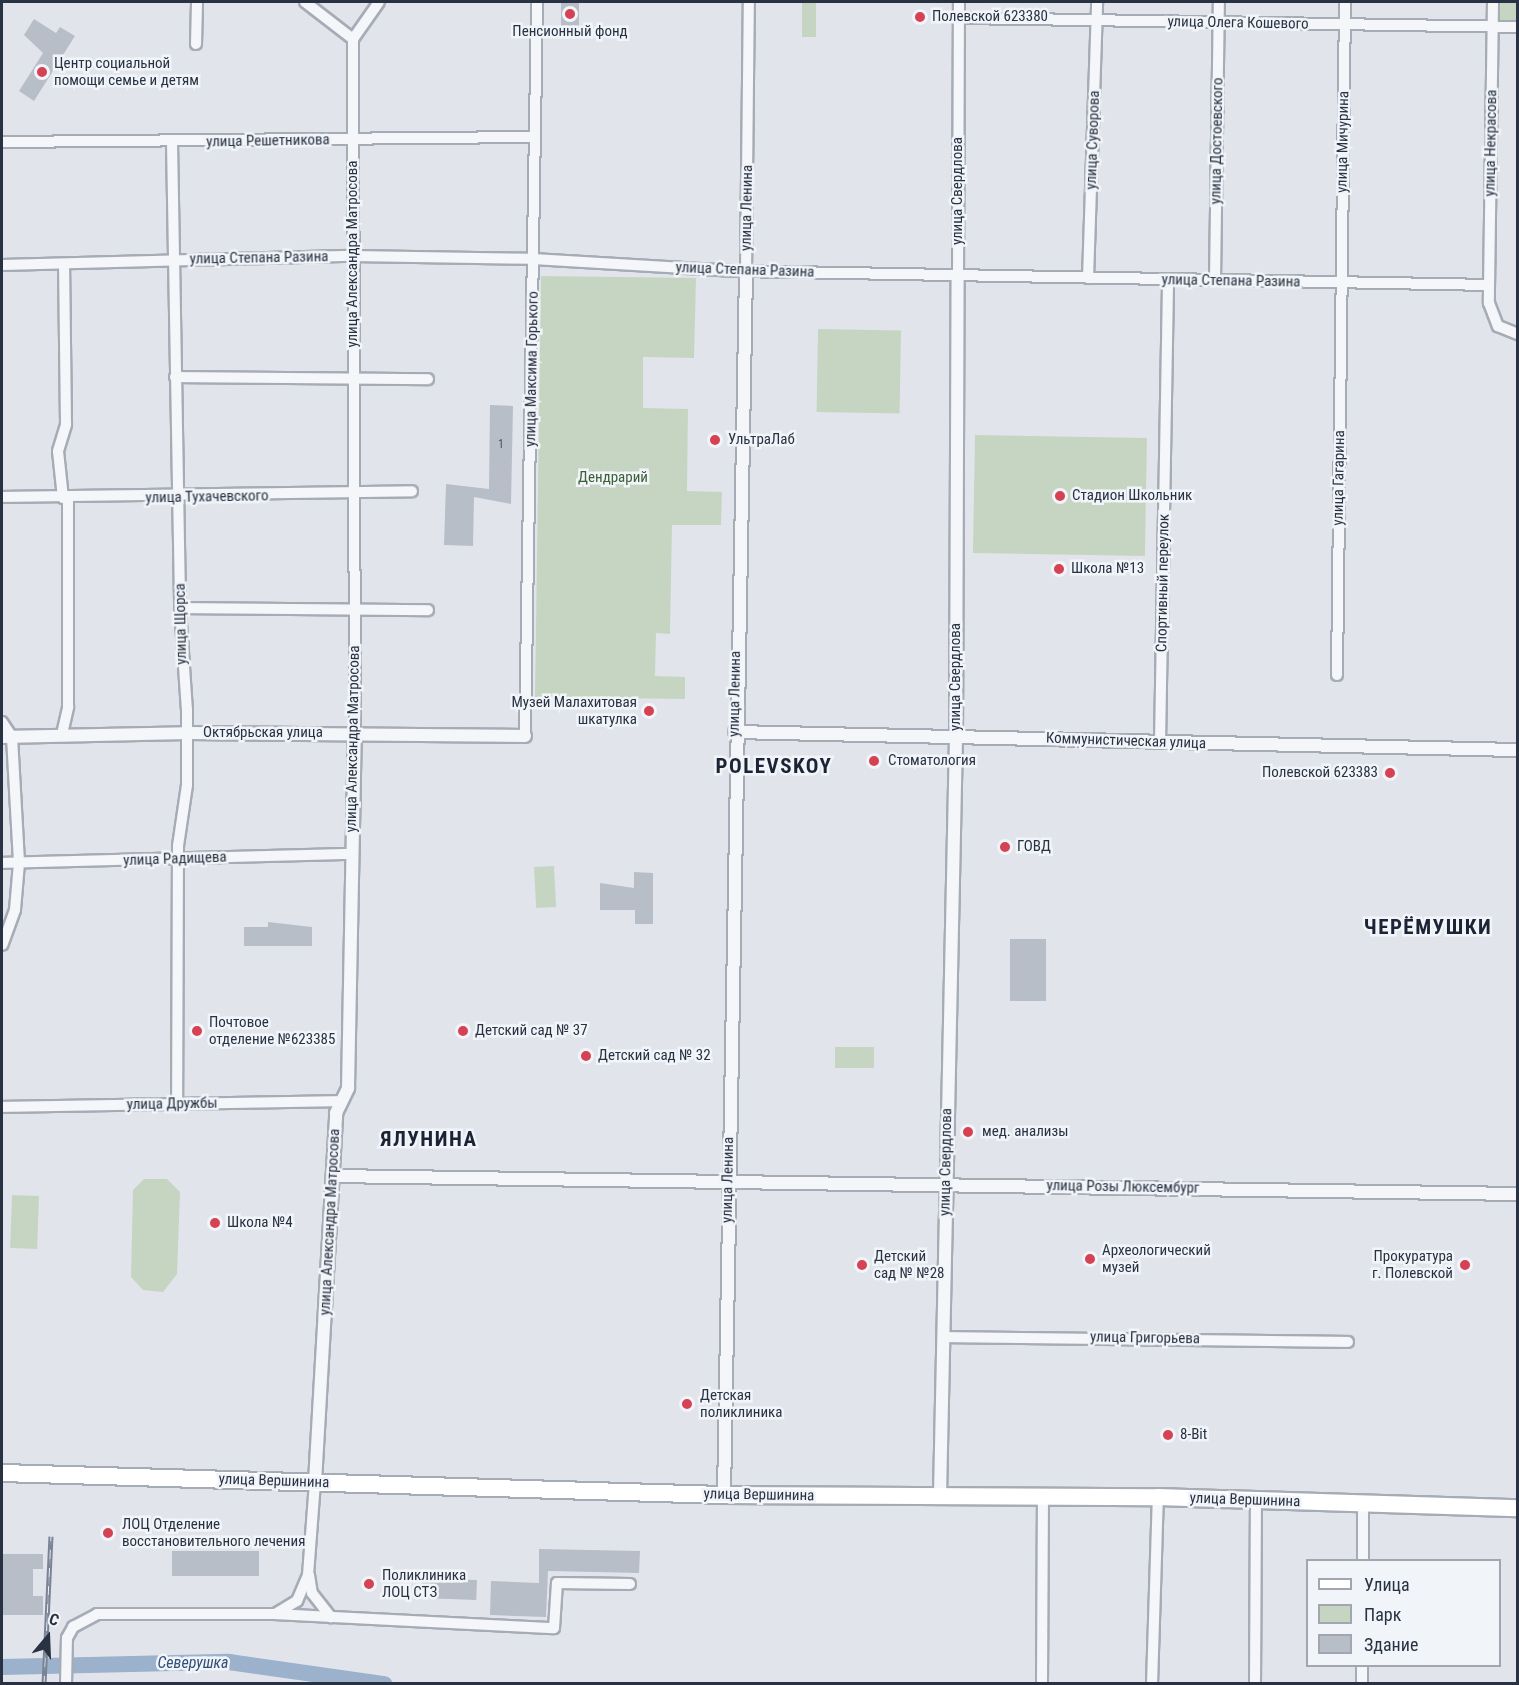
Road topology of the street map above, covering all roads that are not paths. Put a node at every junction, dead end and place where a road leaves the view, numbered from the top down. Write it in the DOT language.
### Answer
graph roads {
  1 [pos="197,2"];
  2 [pos="305,2"];
  3 [pos="380,2"];
  4 [pos="537,2"];
  5 [pos="749,2"];
  6 [pos="959,2"];
  7 [pos="1097,2"];
  8 [pos="1219,2"];
  9 [pos="1346,2"];
  10 [pos="1493,2"];
  11 [pos="959,18"];
  12 [pos="1097,21"];
  13 [pos="1219,23"];
  14 [pos="1345,25"];
  15 [pos="1493,27"];
  16 [pos="1518,27"];
  17 [pos="353,39"];
  18 [pos="196,44"];
  19 [pos="535,137"];
  20 [pos="352,140"];
  21 [pos="2,142"];
  22 [pos="172,142"];
  23 [pos="352,256"];
  24 [pos="533,259"];
  25 [pos="176,261"];
  26 [pos="64,264"];
  27 [pos="2,265"];
  28 [pos="746,272"];
  29 [pos="958,275"];
  30 [pos="1088,278"];
  31 [pos="1168,280"];
  32 [pos="1215,280"];
  33 [pos="1341,282"];
  34 [pos="1489,285"];
  35 [pos="1518,334"];
  36 [pos="175,377"];
  37 [pos="354,378"];
  38 [pos="428,379"];
  39 [pos="412,491"];
  40 [pos="355,495"];
  41 [pos="2,497"];
  42 [pos="179,497"];
  43 [pos="65,498"];
  44 [pos="180,608"];
  45 [pos="354,608"];
  46 [pos="428,610"];
  47 [pos="1337,675"];
  48 [pos="2,722"];
  49 [pos="735,732"];
  50 [pos="187,733"];
  51 [pos="355,733"];
  52 [pos="62,734"];
  53 [pos="956,735"];
  54 [pos="525,736"];
  55 [pos="7,737"];
  56 [pos="1160,743"];
  57 [pos="1518,750"];
  58 [pos="349,854"];
  59 [pos="181,859"];
  60 [pos="2,863"];
  61 [pos="19,863"];
  62 [pos="2,945"];
  63 [pos="342,1101"];
  64 [pos="177,1105"];
  65 [pos="2,1107"];
  66 [pos="333,1176"];
  67 [pos="728,1180"];
  68 [pos="946,1184"];
  69 [pos="1518,1194"];
  70 [pos="943,1337"];
  71 [pos="1347,1342"];
  72 [pos="2,1473"];
  73 [pos="315,1482"];
  74 [pos="724,1495"];
  75 [pos="940,1495"];
  76 [pos="1043,1496"];
  77 [pos="1158,1497"];
  78 [pos="1256,1500"];
  79 [pos="1363,1504"];
  80 [pos="1518,1508"];
  81 [pos="1363,1559"];
  82 [pos="309,1575"];
  83 [pos="630,1584"];
  84 [pos="274,1614"];
  85 [pos="331,1617"];
  86 [pos="1362,1667"];
  87 [pos="66,1683"];
  88 [pos="1042,1683"];
  89 [pos="1152,1683"];
  90 [pos="1255,1683"];
  91 [pos="1362,1683"];
  1 -- 18 [label="street"];
  2 -- 17 [label="street"];
  3 -- 17 [label="street"];
  4 -- 19 [label="street, улица Максима Горького"];
  5 -- 28 [label="street, улица Ленина"];
  6 -- 11 [label="street, улица Свердлова"];
  7 -- 12 [label="street, улица Суворова"];
  8 -- 13 [label="street, улица Достоевского"];
  9 -- 14 [label="street, улица Мичурина"];
  10 -- 15 [label="street, улица Некрасова"];
  11 -- 12 [label="street, улица Олега Кошевого"];
  11 -- 29 [label="street, улица Свердлова"];
  12 -- 13 [label="street, улица Олега Кошевого"];
  12 -- 30 [label="street, улица Суворова"];
  13 -- 14 [label="street, улица Олега Кошевого"];
  13 -- 32 [label="street, улица Достоевского"];
  14 -- 15 [label="street, улица Олега Кошевого"];
  14 -- 33 [label="street, улица Мичурина"];
  15 -- 16 [label="street, улица Олега Кошевого"];
  15 -- 34 [label="street, улица Некрасова"];
  17 -- 20 [label="street, улица Александра Матросова"];
  19 -- 20 [label="street, улица Решетникова"];
  19 -- 24 [label="street, улица Максима Горького"];
  20 -- 22 [label="street, улица Решетникова"];
  20 -- 23 [label="street, улица Александра Матросова"];
  21 -- 22 [label="street, улица Решетникова"];
  22 -- 25 [label="street, улица Щорса"];
  23 -- 24 [label="street, улица Степана Разина"];
  23 -- 25 [label="street, улица Степана Разина"];
  23 -- 37 [label="street, улица Александра Матросова"];
  24 -- 28 [label="street, улица Степана Разина"];
  24 -- 54 [label="street, улица Максима Горького"];
  25 -- 26 [label="street, улица Степана Разина"];
  25 -- 36 [label="street, улица Щорса"];
  26 -- 27 [label="street, улица Степана Разина"];
  26 -- 43 [label="street"];
  28 -- 29 [label="street, улица Степана Разина"];
  28 -- 49 [label="street, улица Ленина"];
  29 -- 30 [label="street, улица Степана Разина"];
  29 -- 53 [label="street, улица Свердлова"];
  30 -- 31 [label="street, улица Степана Разина"];
  31 -- 32 [label="street, улица Степана Разина"];
  31 -- 56 [label="street, Спортивный переулок"];
  32 -- 33 [label="street, улица Степана Разина"];
  33 -- 34 [label="street, улица Степана Разина"];
  33 -- 47 [label="street, улица Гагарина"];
  34 -- 35 [label="street, улица Некрасова"];
  36 -- 37 [label="street"];
  36 -- 42 [label="street, улица Щорса"];
  37 -- 38 [label="street"];
  37 -- 40 [label="street, улица Александра Матросова"];
  39 -- 40 [label="street, улица Тухачевского"];
  40 -- 42 [label="street, улица Тухачевского"];
  40 -- 45 [label="street, улица Александра Матросова"];
  41 -- 43 [label="street, улица Тухачевского"];
  42 -- 43 [label="street, улица Тухачевского"];
  42 -- 44 [label="street, улица Щорса"];
  43 -- 52 [label="street"];
  44 -- 45 [label="street"];
  44 -- 50 [label="street, улица Щорса"];
  45 -- 46 [label="street"];
  45 -- 51 [label="street, улица Александра Матросова"];
  48 -- 55 [label="street"];
  49 -- 53 [label="street, Коммунистическая улица"];
  49 -- 67 [label="street, улица Ленина"];
  50 -- 51 [label="street, Октябрьская улица"];
  50 -- 52 [label="street, Октябрьская улица"];
  50 -- 59 [label="street, улица Щорса"];
  51 -- 54 [label="street, Октябрьская улица"];
  51 -- 58 [label="street, улица Александра Матросова"];
  52 -- 55 [label="street, Октябрьская улица"];
  53 -- 56 [label="street, Коммунистическая улица"];
  53 -- 68 [label="street, улица Свердлова"];
  55 -- 61 [label="street"];
  56 -- 57 [label="street, Коммунистическая улица"];
  58 -- 59 [label="street, улица Радищева"];
  58 -- 63 [label="street, улица Александра Матросова"];
  59 -- 61 [label="street, улица Радищева"];
  59 -- 64 [label="street, улица Щорса"];
  60 -- 61 [label="street, улица Радищева"];
  61 -- 62 [label="street"];
  63 -- 64 [label="street, улица Дружбы"];
  63 -- 66 [label="street, улица Александра Матросова"];
  64 -- 65 [label="street, улица Дружбы"];
  66 -- 67 [label="street, улица Розы Люксембург"];
  66 -- 73 [label="street, улица Александра Матросова"];
  67 -- 68 [label="street, улица Розы Люксембург"];
  67 -- 74 [label="street, улица Ленина"];
  68 -- 69 [label="street, улица Розы Люксембург"];
  68 -- 70 [label="street, улица Свердлова"];
  70 -- 71 [label="street, улица Григорьева"];
  70 -- 75 [label="street, улица Свердлова"];
  72 -- 73 [label="main road, улица Вершинина"];
  73 -- 74 [label="main road, улица Вершинина"];
  73 -- 82 [label="street"];
  74 -- 75 [label="main road, улица Вершинина"];
  75 -- 76 [label="main road, улица Вершинина"];
  76 -- 77 [label="main road, улица Вершинина"];
  76 -- 88 [label="street"];
  77 -- 78 [label="main road, улица Вершинина"];
  77 -- 89 [label="street"];
  78 -- 79 [label="main road, улица Вершинина"];
  78 -- 90 [label="street"];
  79 -- 80 [label="main road, улица Вершинина"];
  79 -- 81 [label="street"];
  82 -- 84 [label="street"];
  82 -- 85 [label="street"];
  83 -- 85 [label="street"];
  84 -- 85 [label="street"];
  84 -- 87 [label="street"];
  86 -- 91 [label="street"];
}
